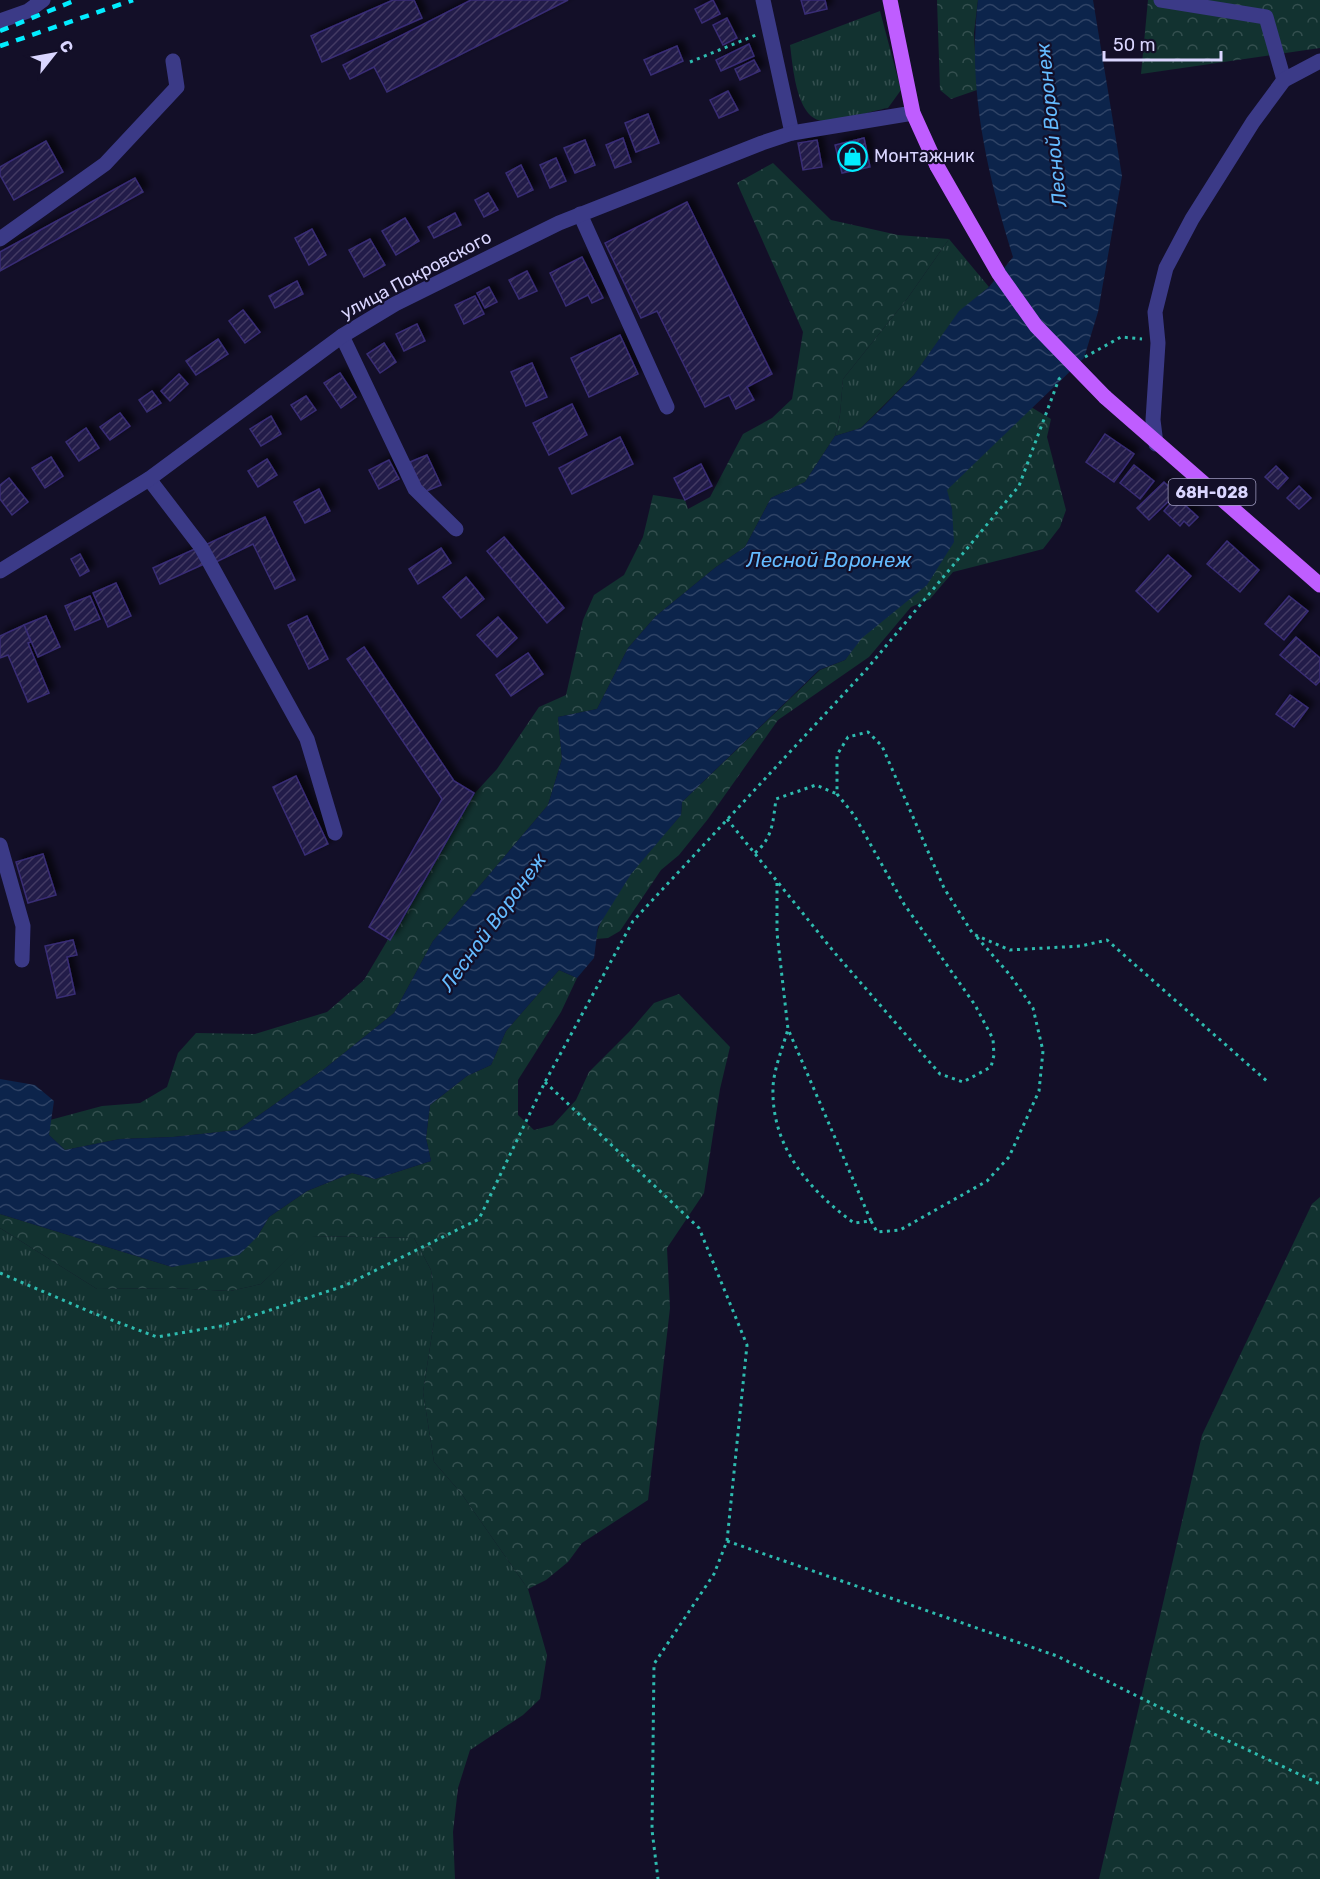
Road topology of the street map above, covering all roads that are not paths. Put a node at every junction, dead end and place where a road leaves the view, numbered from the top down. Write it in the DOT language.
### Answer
graph roads {
  1 [pos="43,0"];
  2 [pos="763,0"];
  3 [pos="890,0"];
  4 [pos="1161,0"];
  5 [pos="0,21"];
  6 [pos="173,61"];
  7 [pos="1320,61"];
  8 [pos="1284,80"];
  9 [pos="913,113"];
  10 [pos="792,133"];
  11 [pos="580,214"];
  12 [pos="0,238"];
  13 [pos="342,336"];
  14 [pos="667,407"];
  15 [pos="1156,444"];
  16 [pos="149,478"];
  17 [pos="456,529"];
  18 [pos="0,571"];
  19 [pos="1320,585"];
  20 [pos="335,833"];
  21 [pos="0,844"];
  22 [pos="22,960"];
  1 -- 5 [label="street"];
  2 -- 10 [label="street"];
  3 -- 9 [label="main road"];
  4 -- 8 [label="street"];
  6 -- 12 [label="street"];
  7 -- 8 [label="street"];
  8 -- 15 [label="street"];
  9 -- 10 [label="street, улица Покровского"];
  9 -- 15 [label="main road, 68Н-028, bridge"];
  10 -- 11 [label="street, улица Покровского"];
  11 -- 13 [label="street, улица Покровского"];
  11 -- 14 [label="street"];
  13 -- 16 [label="street, улица Покровского"];
  13 -- 17 [label="street"];
  15 -- 19 [label="main road, 68Н-028"];
  16 -- 18 [label="street, улица Покровского"];
  16 -- 20 [label="street"];
  21 -- 22 [label="street"];
}
